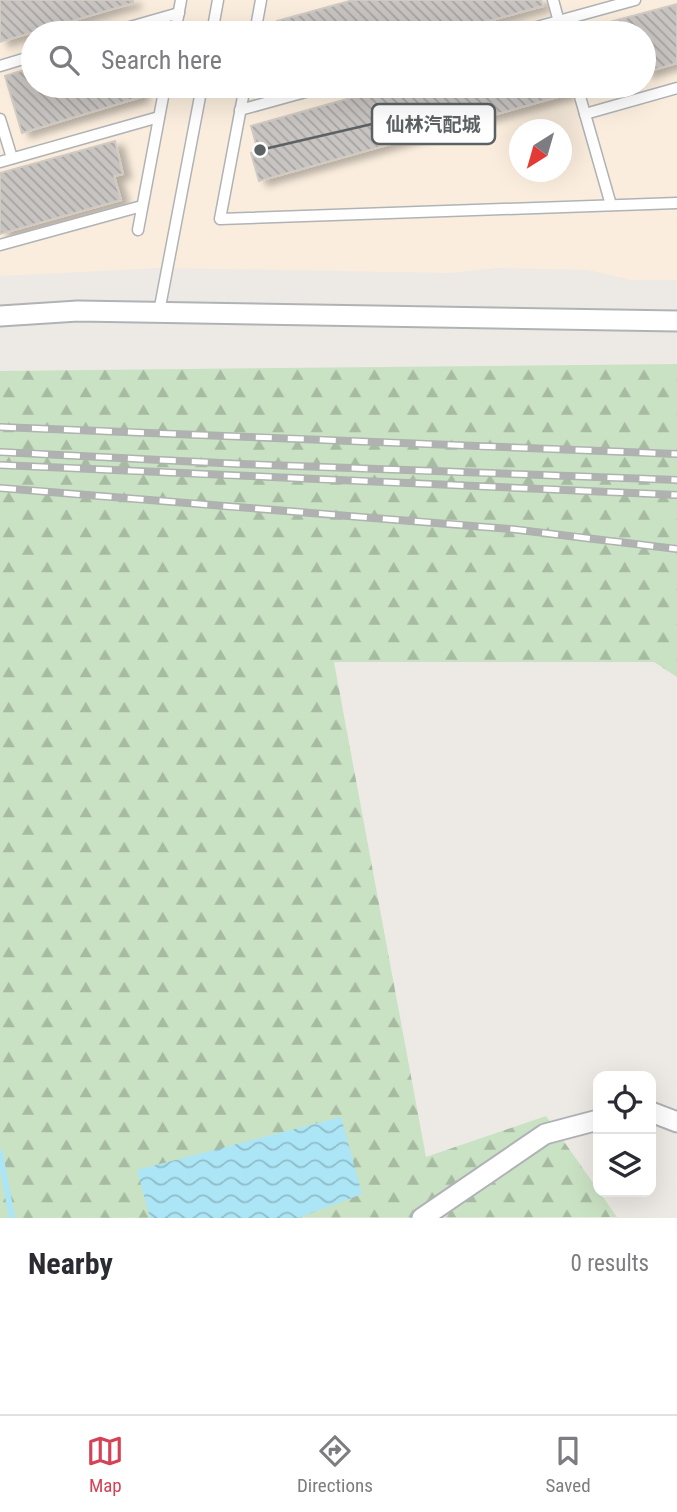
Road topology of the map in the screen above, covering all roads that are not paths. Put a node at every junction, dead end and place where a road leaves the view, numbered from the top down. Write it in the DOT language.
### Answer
graph roads {
  1 [pos="181,0"];
  2 [pos="218,0"];
  3 [pos="262,0"];
  4 [pos="553,0"];
  5 [pos="635,0"];
  6 [pos="179,13"];
  7 [pos="151,21"];
  8 [pos="177,21"];
  9 [pos="214,21"];
  10 [pos="258,21"];
  11 [pos="559,21"];
  12 [pos="21,60"];
  13 [pos="0,66"];
  14 [pos="677,88"];
  15 [pos="656,94"];
  16 [pos="163,98"];
  17 [pos="200,98"];
  18 [pos="242,98"];
  19 [pos="284,98"];
  20 [pos="580,98"];
  21 [pos="642,98"];
  22 [pos="240,110"];
  23 [pos="585,114"];
  24 [pos="159,117"];
  25 [pos="0,119"];
  26 [pos="12,159"];
  27 [pos="0,162"];
  28 [pos="677,203"];
  29 [pos="611,205"];
  30 [pos="142,206"];
  31 [pos="138,230"];
  32 [pos="0,245"];
  33 [pos="159,312"];
  34 [pos="0,316"];
  35 [pos="677,321"];
  36 [pos="656,1114"];
  37 [pos="593,1121"];
  38 [pos="677,1122"];
  39 [pos="422,1218"];
  1 -- 6 [label="lane"];
  2 -- 9 [label="lane"];
  3 -- 10 [label="lane"];
  4 -- 11 [label="lane"];
  5 -- 11 [label="lane"];
  6 -- 7 [label="lane"];
  6 -- 8 [label="lane"];
  12 -- 13 [label="lane"];
  14 -- 15 [label="lane"];
  16 -- 24 [label="lane"];
  17 -- 33 [label="lane"];
  18 -- 22 [label="lane"];
  19 -- 22 [label="lane"];
  20 -- 23 [label="lane"];
  21 -- 23 [label="lane"];
  22 -- 29 [label="lane"];
  23 -- 29 [label="lane"];
  24 -- 26 [label="lane"];
  24 -- 30 [label="lane"];
  25 -- 26 [label="lane"];
  26 -- 27 [label="lane"];
  28 -- 29 [label="lane"];
  30 -- 31 [label="lane"];
  30 -- 32 [label="lane"];
  33 -- 34 [label="street"];
  33 -- 35 [label="street"];
  36 -- 38 [label="street"];
  37 -- 39 [label="street"];
}
